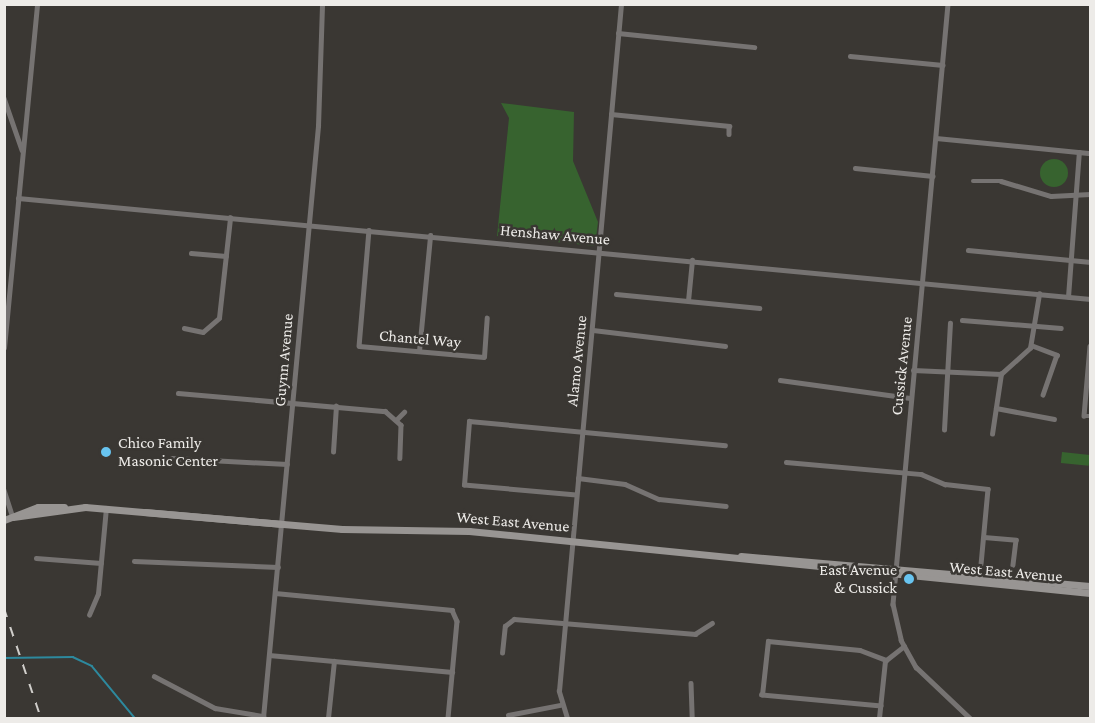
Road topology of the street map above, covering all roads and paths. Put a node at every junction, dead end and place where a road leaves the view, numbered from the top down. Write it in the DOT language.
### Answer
graph roads {
  1 [pos="37,4"];
  2 [pos="322,4"];
  3 [pos="621,4"];
  4 [pos="948,4"];
  5 [pos="618,33"];
  6 [pos="754,47"];
  7 [pos="850,56"];
  8 [pos="943,65"];
  9 [pos="4,98"];
  10 [pos="611,114"];
  11 [pos="729,134"];
  12 [pos="936,138"];
  13 [pos="1079,152"];
  14 [pos="22,153"];
  15 [pos="1090,153"];
  16 [pos="855,168"];
  17 [pos="933,176"];
  18 [pos="973,181"];
  19 [pos="1090,194"];
  20 [pos="1076,195"];
  21 [pos="18,198"];
  22 [pos="230,218"];
  23 [pos="308,225"];
  24 [pos="369,230"];
  25 [pos="430,236"];
  26 [pos="968,250"];
  27 [pos="598,251"];
  28 [pos="191,253"];
  29 [pos="226,256"];
  30 [pos="692,260"];
  31 [pos="1073,261"];
  32 [pos="1090,262"];
  33 [pos="923,282"];
  34 [pos="616,294"];
  35 [pos="1039,294"];
  36 [pos="1068,297"];
  37 [pos="1090,299"];
  38 [pos="688,301"];
  39 [pos="759,308"];
  40 [pos="487,318"];
  41 [pos="962,320"];
  42 [pos="950,323"];
  43 [pos="1034,326"];
  44 [pos="184,328"];
  45 [pos="1061,328"];
  46 [pos="593,330"];
  47 [pos="1031,345"];
  48 [pos="1090,345"];
  49 [pos="725,346"];
  50 [pos="4,348"];
  51 [pos="419,351"];
  52 [pos="1090,358"];
  53 [pos="914,370"];
  54 [pos="948,370"];
  55 [pos="1001,374"];
  56 [pos="780,380"];
  57 [pos="178,393"];
  58 [pos="1043,395"];
  59 [pos="910,398"];
  60 [pos="292,402"];
  61 [pos="336,406"];
  62 [pos="996,408"];
  63 [pos="404,412"];
  64 [pos="1090,416"];
  65 [pos="397,418"];
  66 [pos="1054,419"];
  67 [pos="944,430"];
  68 [pos="582,431"];
  69 [pos="992,434"];
  70 [pos="725,445"];
  71 [pos="333,452"];
  72 [pos="172,458"];
  73 [pos="400,458"];
  74 [pos="786,462"];
  75 [pos="287,464"];
  76 [pos="904,473"];
  77 [pos="578,478"];
  78 [pos="4,490"];
  79 [pos="576,495"];
  80 [pos="726,506"];
  81 [pos="106,508"];
  82 [pos="13,517"];
  83 [pos="4,520"];
  84 [pos="282,524"];
  85 [pos="984,537"];
  86 [pos="572,540"];
  87 [pos="36,558"];
  88 [pos="134,561"];
  89 [pos="100,563"];
  90 [pos="1013,565"];
  91 [pos="278,567"];
  92 [pos="894,571"];
  93 [pos="980,575"];
  94 [pos="1090,586"];
  95 [pos="275,593"];
  96 [pos="1090,593"];
  97 [pos="89,615"];
  98 [pos="565,622"];
  99 [pos="712,623"];
  100 [pos="904,646"];
  101 [pos="502,653"];
  102 [pos="269,655"];
  103 [pos="886,660"];
  104 [pos="334,661"];
  105 [pos="452,672"];
  106 [pos="154,676"];
  107 [pos="691,683"];
  108 [pos="560,705"];
  109 [pos="880,706"];
  110 [pos="508,715"];
  111 [pos="263,717"];
  112 [pos="328,718"];
  113 [pos="448,718"];
  114 [pos="567,718"];
  115 [pos="692,718"];
  116 [pos="879,718"];
  117 [pos="970,718"];
  1 -- 14 [label="street"];
  2 -- 23 [label="street, Guynn Avenue"];
  3 -- 5 [label="street, Alamo Avenue"];
  4 -- 8 [label="street, Cussick Avenue"];
  5 -- 6 [label="street"];
  5 -- 10 [label="street, Alamo Avenue"];
  7 -- 8 [label="street"];
  8 -- 12 [label="street, Cussick Avenue"];
  9 -- 14 [label="street"];
  10 -- 11 [label="street"];
  10 -- 27 [label="street, Alamo Avenue"];
  12 -- 13 [label="street"];
  12 -- 17 [label="street, Cussick Avenue"];
  13 -- 15 [label="street"];
  13 -- 20 [label="street"];
  14 -- 21 [label="street"];
  16 -- 17 [label="street"];
  17 -- 33 [label="street, Cussick Avenue"];
  18 -- 20 [label="street"];
  19 -- 20 [label="street"];
  20 -- 31 [label="street"];
  21 -- 22 [label="street, Henshaw Avenue"];
  21 -- 50 [label="street"];
  22 -- 23 [label="street, Henshaw Avenue"];
  22 -- 29 [label="street"];
  23 -- 24 [label="street, Henshaw Avenue"];
  23 -- 60 [label="street, Guynn Avenue"];
  24 -- 25 [label="street, Henshaw Avenue"];
  24 -- 51 [label="street, Chantel Way"];
  25 -- 27 [label="street, Henshaw Avenue"];
  25 -- 51 [label="street"];
  26 -- 31 [label="street"];
  27 -- 30 [label="street, Henshaw Avenue"];
  27 -- 46 [label="street, Alamo Avenue"];
  28 -- 29 [label="street"];
  29 -- 44 [label="street"];
  30 -- 33 [label="street, Henshaw Avenue"];
  30 -- 38 [label="street"];
  31 -- 32 [label="street"];
  31 -- 36 [label="street"];
  33 -- 35 [label="street, Henshaw Avenue"];
  33 -- 53 [label="street, Cussick Avenue"];
  34 -- 38 [label="street"];
  35 -- 36 [label="street, Henshaw Avenue"];
  35 -- 43 [label="street"];
  36 -- 37 [label="street, Henshaw Avenue"];
  38 -- 39 [label="street"];
  40 -- 51 [label="street, Chantel Way"];
  41 -- 43 [label="street"];
  42 -- 54 [label="street"];
  43 -- 45 [label="street"];
  43 -- 47 [label="street"];
  46 -- 49 [label="street"];
  46 -- 68 [label="street, Alamo Avenue"];
  47 -- 55 [label="street"];
  47 -- 58 [label="street"];
  48 -- 52 [label="street"];
  52 -- 64 [label="street"];
  53 -- 54 [label="street"];
  53 -- 59 [label="street, Cussick Avenue"];
  54 -- 55 [label="street"];
  54 -- 67 [label="street"];
  55 -- 62 [label="street"];
  56 -- 59 [label="street"];
  57 -- 60 [label="street"];
  59 -- 76 [label="street, Cussick Avenue"];
  60 -- 61 [label="street"];
  60 -- 75 [label="street, Guynn Avenue"];
  61 -- 65 [label="street"];
  61 -- 71 [label="street"];
  62 -- 66 [label="street"];
  62 -- 69 [label="street"];
  63 -- 65 [label="street"];
  65 -- 73 [label="street"];
  68 -- 70 [label="street"];
  68 -- 77 [label="street, Alamo Avenue"];
  68 -- 79 [label="street"];
  72 -- 75 [label="street"];
  74 -- 76 [label="street"];
  75 -- 84 [label="street, Guynn Avenue"];
  76 -- 85 [label="street"];
  76 -- 92 [label="street, Cussick Avenue"];
  77 -- 79 [label="street, Alamo Avenue"];
  77 -- 80 [label="street"];
  78 -- 82 [label="street"];
  79 -- 86 [label="street, Alamo Avenue"];
  81 -- 82 [label="main road, West East Avenue"];
  81 -- 84 [label="main road, West East Avenue"];
  81 -- 89 [label="street"];
  82 -- 83 [label="main road, West East Avenue"];
  84 -- 86 [label="main road, West East Avenue"];
  84 -- 91 [label="street, Guynn Avenue"];
  85 -- 90 [label="street"];
  85 -- 93 [label="street"];
  86 -- 92 [label="main road, West East Avenue"];
  86 -- 98 [label="street, Alamo Avenue"];
  87 -- 89 [label="street"];
  88 -- 91 [label="street"];
  89 -- 97 [label="street"];
  91 -- 95 [label="street, Guynn Avenue"];
  92 -- 93 [label="main road, West East Avenue"];
  92 -- 96 [label="main road, West East Avenue"];
  92 -- 100 [label="street, Cussick Avenue"];
  93 -- 94 [label="main road, West East Avenue"];
  95 -- 102 [label="street, Guynn Avenue"];
  95 -- 105 [label="street"];
  98 -- 99 [label="street"];
  98 -- 101 [label="street"];
  98 -- 108 [label="street, Alamo Avenue"];
  100 -- 103 [label="street"];
  100 -- 117 [label="street, Cussick Avenue"];
  102 -- 104 [label="street"];
  102 -- 111 [label="street, Guynn Avenue"];
  103 -- 109 [label="street"];
  103 -- 109 [label="street"];
  104 -- 105 [label="street"];
  104 -- 112 [label="street"];
  105 -- 113 [label="street"];
  106 -- 111 [label="street"];
  107 -- 115 [label="street"];
  108 -- 110 [label="street"];
  108 -- 114 [label="street"];
  109 -- 116 [label="street"];
}
